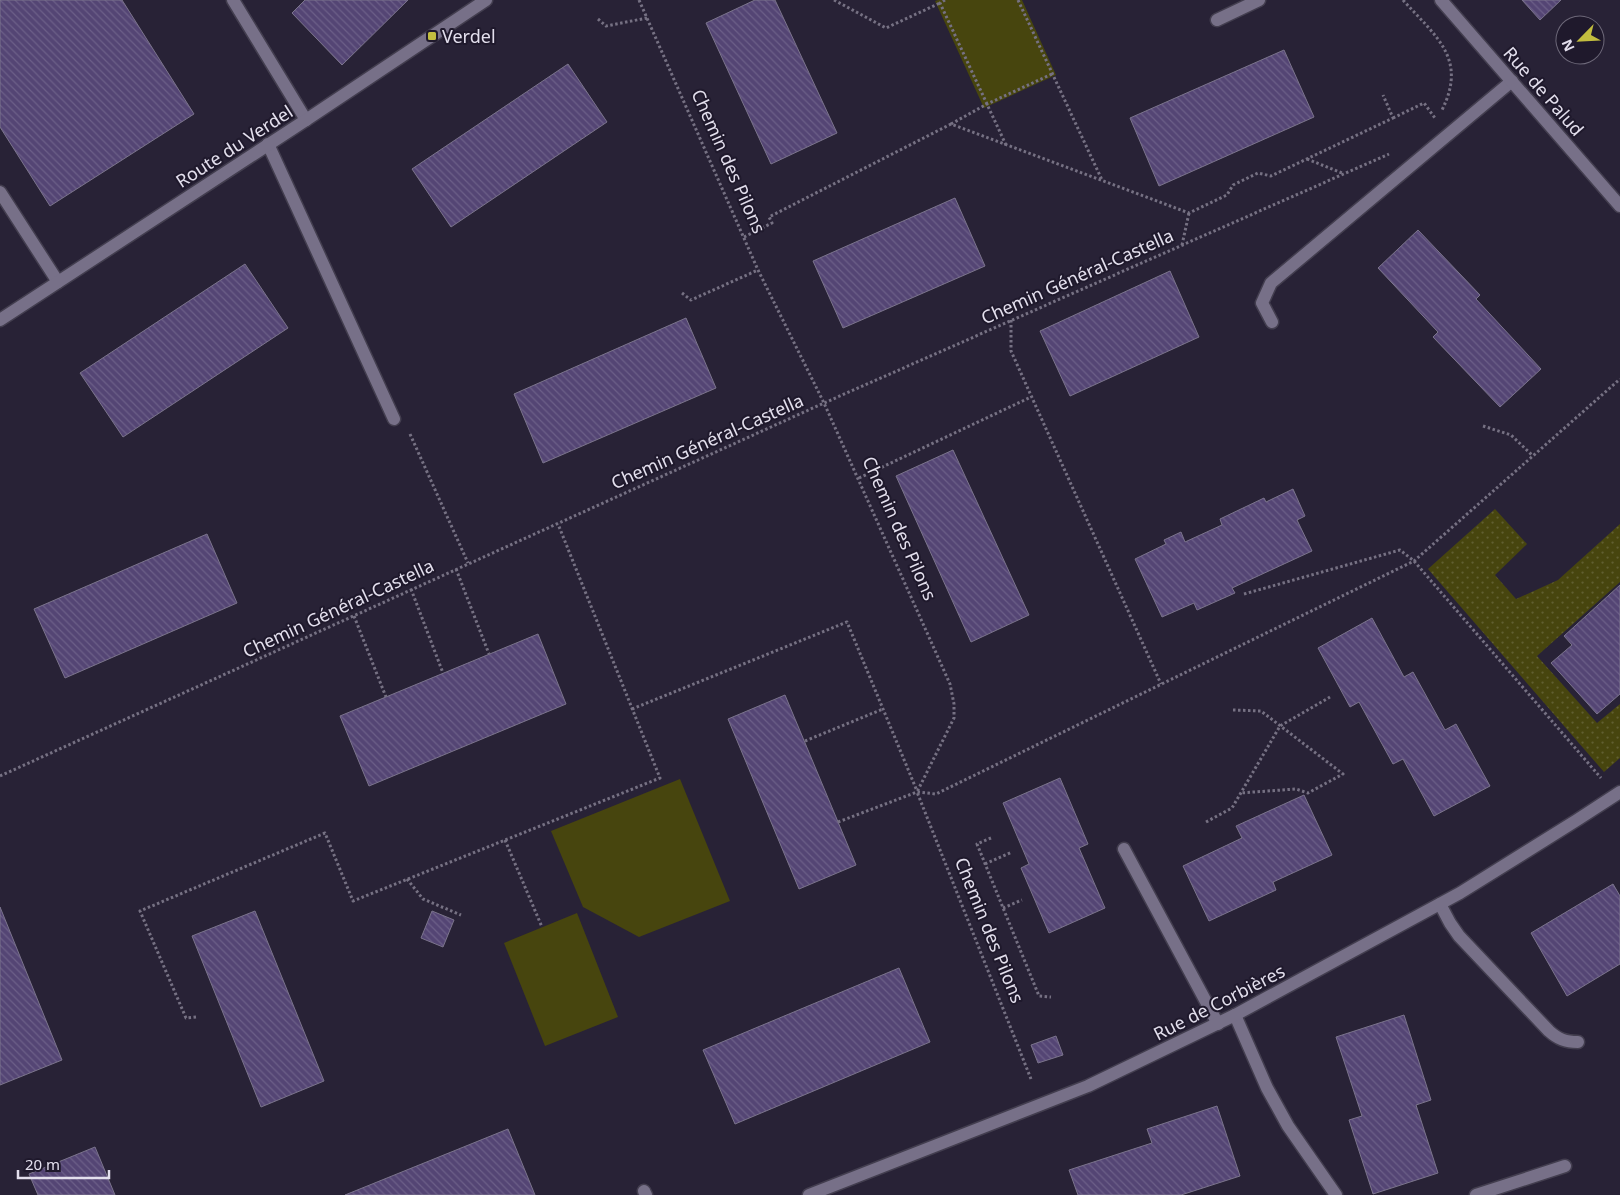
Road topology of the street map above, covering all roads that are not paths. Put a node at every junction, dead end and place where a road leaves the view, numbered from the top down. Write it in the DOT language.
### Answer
graph roads {
  1 [pos="233,0"];
  2 [pos="486,0"];
  3 [pos="1259,0"];
  4 [pos="1442,0"];
  5 [pos="1217,20"];
  6 [pos="1512,81"];
  7 [pos="306,120"];
  8 [pos="268,144"];
  9 [pos="0,192"];
  10 [pos="1620,206"];
  11 [pos="58,282"];
  12 [pos="0,320"];
  13 [pos="1272,322"];
  14 [pos="394,419"];
  15 [pos="1620,792"];
  16 [pos="1124,849"];
  17 [pos="1440,904"];
  18 [pos="1235,1015"];
  19 [pos="1218,1024"];
  20 [pos="1578,1042"];
  21 [pos="1565,1166"];
  22 [pos="809,1195"];
  23 [pos="1336,1195"];
  24 [pos="1476,1195"];
  1 -- 7 [label="street"];
  2 -- 7 [label="street, Route du Verdel"];
  3 -- 5 [label="street"];
  4 -- 6 [label="street, Rue de Palud"];
  6 -- 10 [label="street, Rue de Palud"];
  6 -- 13 [label="street"];
  7 -- 8 [label="street, Route du Verdel"];
  8 -- 11 [label="street, Route du Verdel"];
  8 -- 14 [label="street"];
  9 -- 11 [label="street"];
  11 -- 12 [label="street, Route du Verdel"];
  15 -- 17 [label="street, Rue de Corbières"];
  16 -- 19 [label="street"];
  17 -- 18 [label="street, Rue de Corbières"];
  17 -- 20 [label="street"];
  18 -- 19 [label="street, Rue de Corbières"];
  18 -- 23 [label="street"];
  19 -- 22 [label="street, Rue de Corbières"];
  21 -- 24 [label="street"];
}
